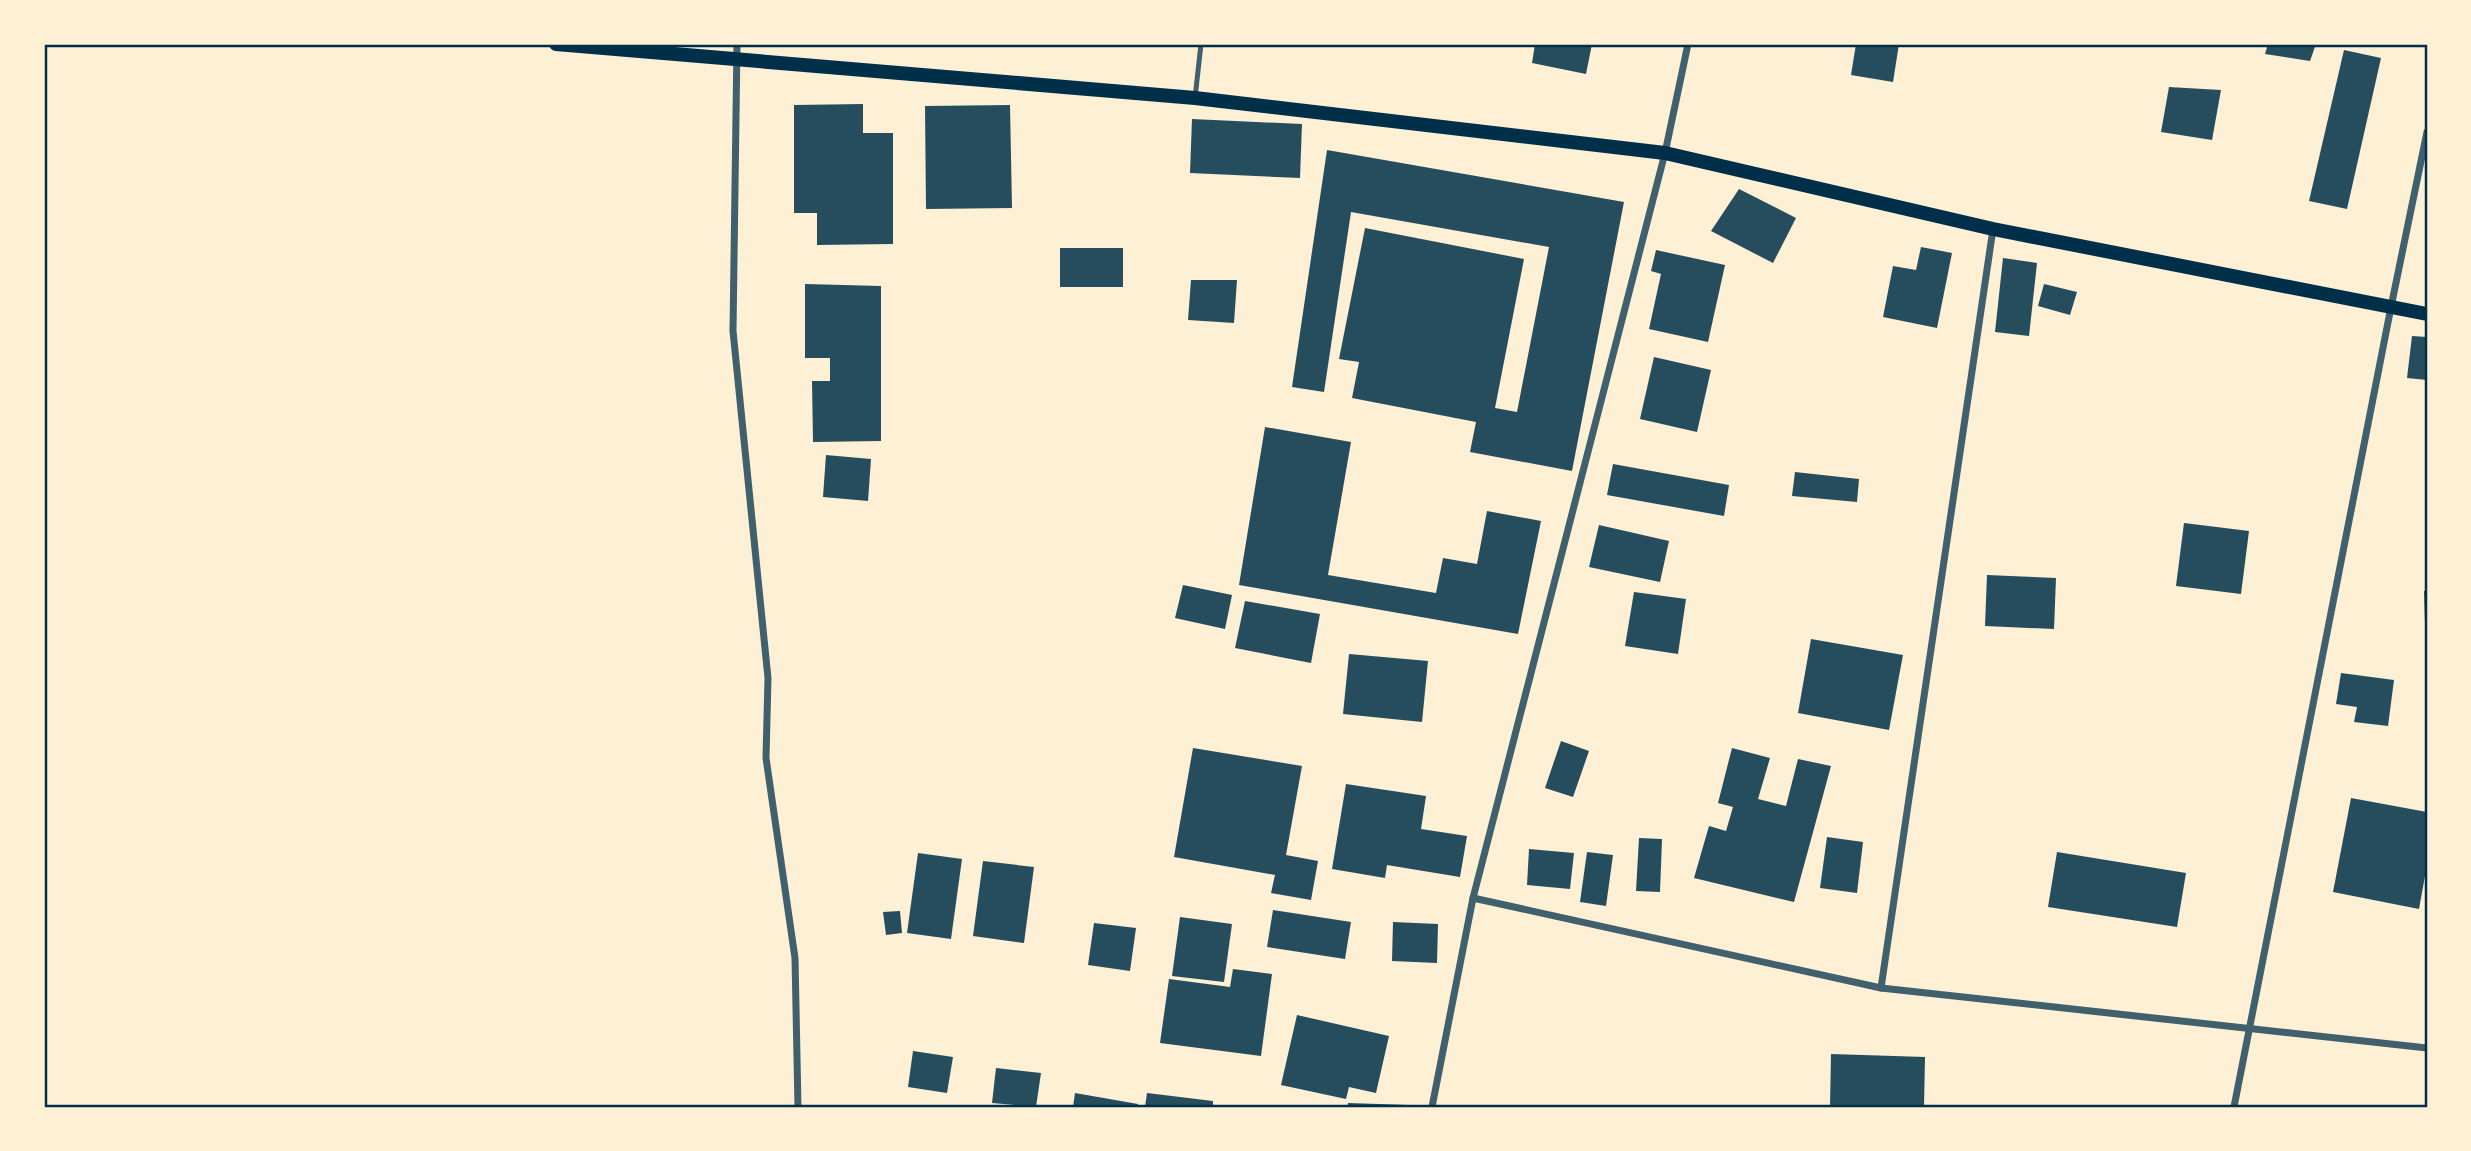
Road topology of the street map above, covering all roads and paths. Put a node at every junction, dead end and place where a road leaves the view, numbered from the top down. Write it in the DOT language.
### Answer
graph roads {
  1 [pos="556,44"];
  2 [pos="1201,44"];
  3 [pos="1688,44"];
  4 [pos="737,51"];
  5 [pos="1195,98"];
  6 [pos="2427,132"];
  7 [pos="1665,153"];
  8 [pos="1993,229"];
  9 [pos="2391,307"];
  10 [pos="2427,314"];
  11 [pos="1473,898"];
  12 [pos="1881,988"];
  13 [pos="2250,1028"];
  14 [pos="2427,1048"];
  15 [pos="798,1107"];
  16 [pos="1432,1107"];
  17 [pos="2234,1107"];
  1 -- 4 [label="main road"];
  2 -- 5 [label="lane"];
  3 -- 7 [label="street"];
  4 -- 5 [label="main road"];
  4 -- 15 [label="street"];
  5 -- 7 [label="main road"];
  6 -- 9 [label="street"];
  7 -- 8 [label="main road"];
  7 -- 11 [label="street"];
  8 -- 9 [label="main road"];
  8 -- 12 [label="street"];
  9 -- 10 [label="main road"];
  9 -- 13 [label="street"];
  11 -- 12 [label="street"];
  11 -- 16 [label="street"];
  12 -- 13 [label="street"];
  13 -- 14 [label="street"];
  13 -- 17 [label="street"];
}
